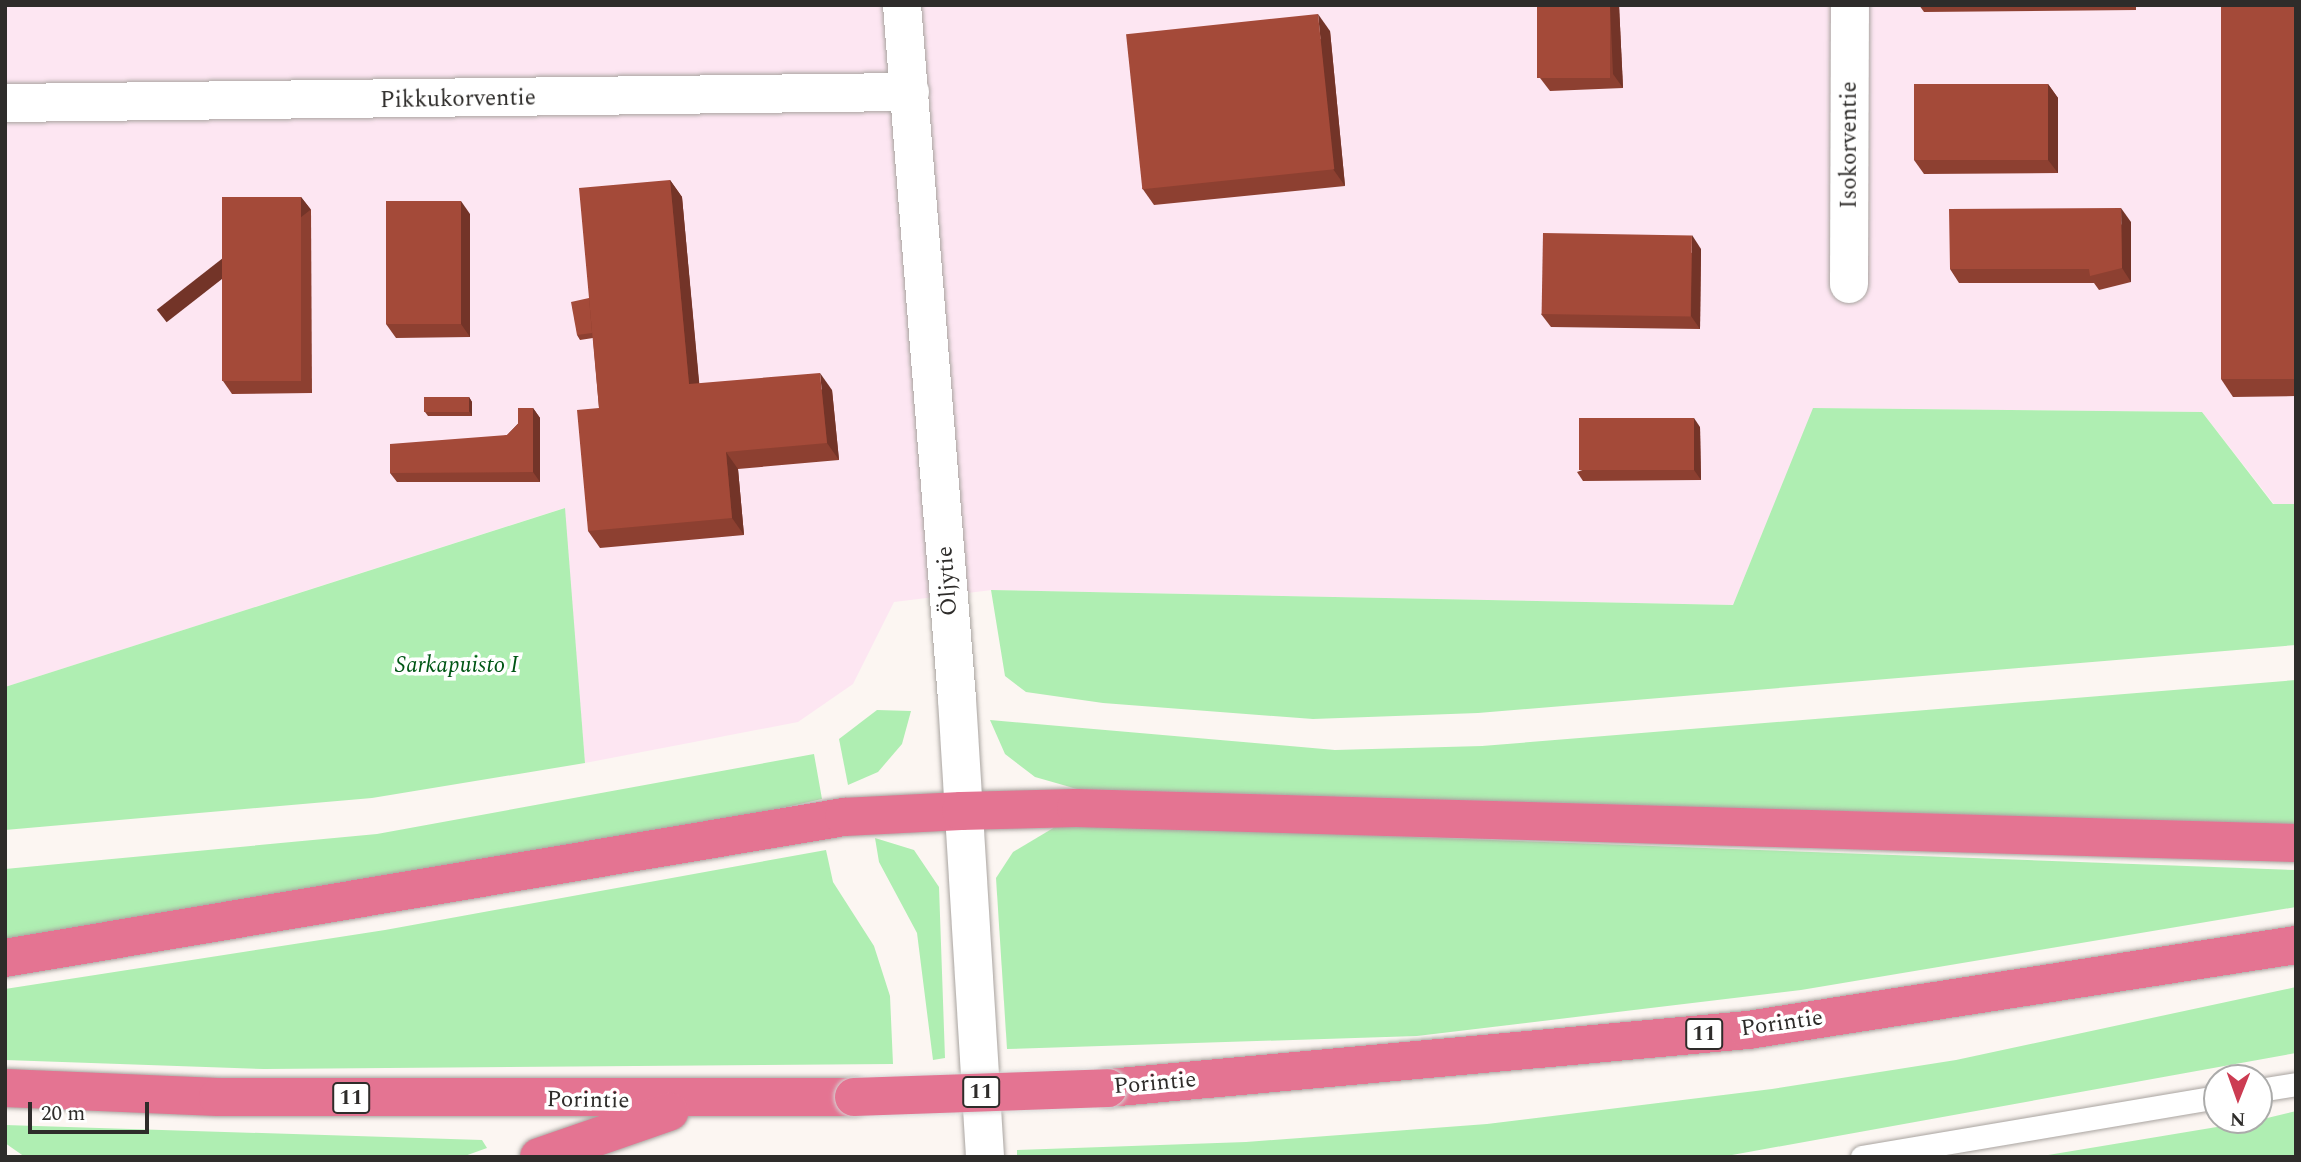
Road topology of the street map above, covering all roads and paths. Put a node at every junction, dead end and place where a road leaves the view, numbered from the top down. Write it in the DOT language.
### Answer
graph roads {
  1 [pos="902,5"];
  2 [pos="1850,5"];
  3 [pos="910,92"];
  4 [pos="5,103"];
  5 [pos="1849,284"];
  6 [pos="961,811"];
  7 [pos="2296,843"];
  8 [pos="2296,945"];
  9 [pos="5,958"];
  10 [pos="2296,1084"];
  11 [pos="5,1088"];
  12 [pos="2273,1088"];
  13 [pos="2203,1099"];
  14 [pos="697,1102"];
  15 [pos="539,1157"];
  16 [pos="985,1157"];
  17 [pos="1862,1157"];
  1 -- 3 [label="street, Öljytie"];
  2 -- 5 [label="street, Isokorventie"];
  3 -- 4 [label="street, Pikkukorventie"];
  3 -- 6 [label="street, Öljytie"];
  6 -- 7 [label="highway"];
  6 -- 9 [label="highway"];
  6 -- 16 [label="street, Öljytie"];
  8 -- 14 [label="highway, Porintie / 11, bridge"];
  10 -- 12 [label="lane"];
  11 -- 14 [label="highway, Porintie / 11"];
  13 -- 17 [label="lane"];
  14 -- 15 [label="highway"];
}
